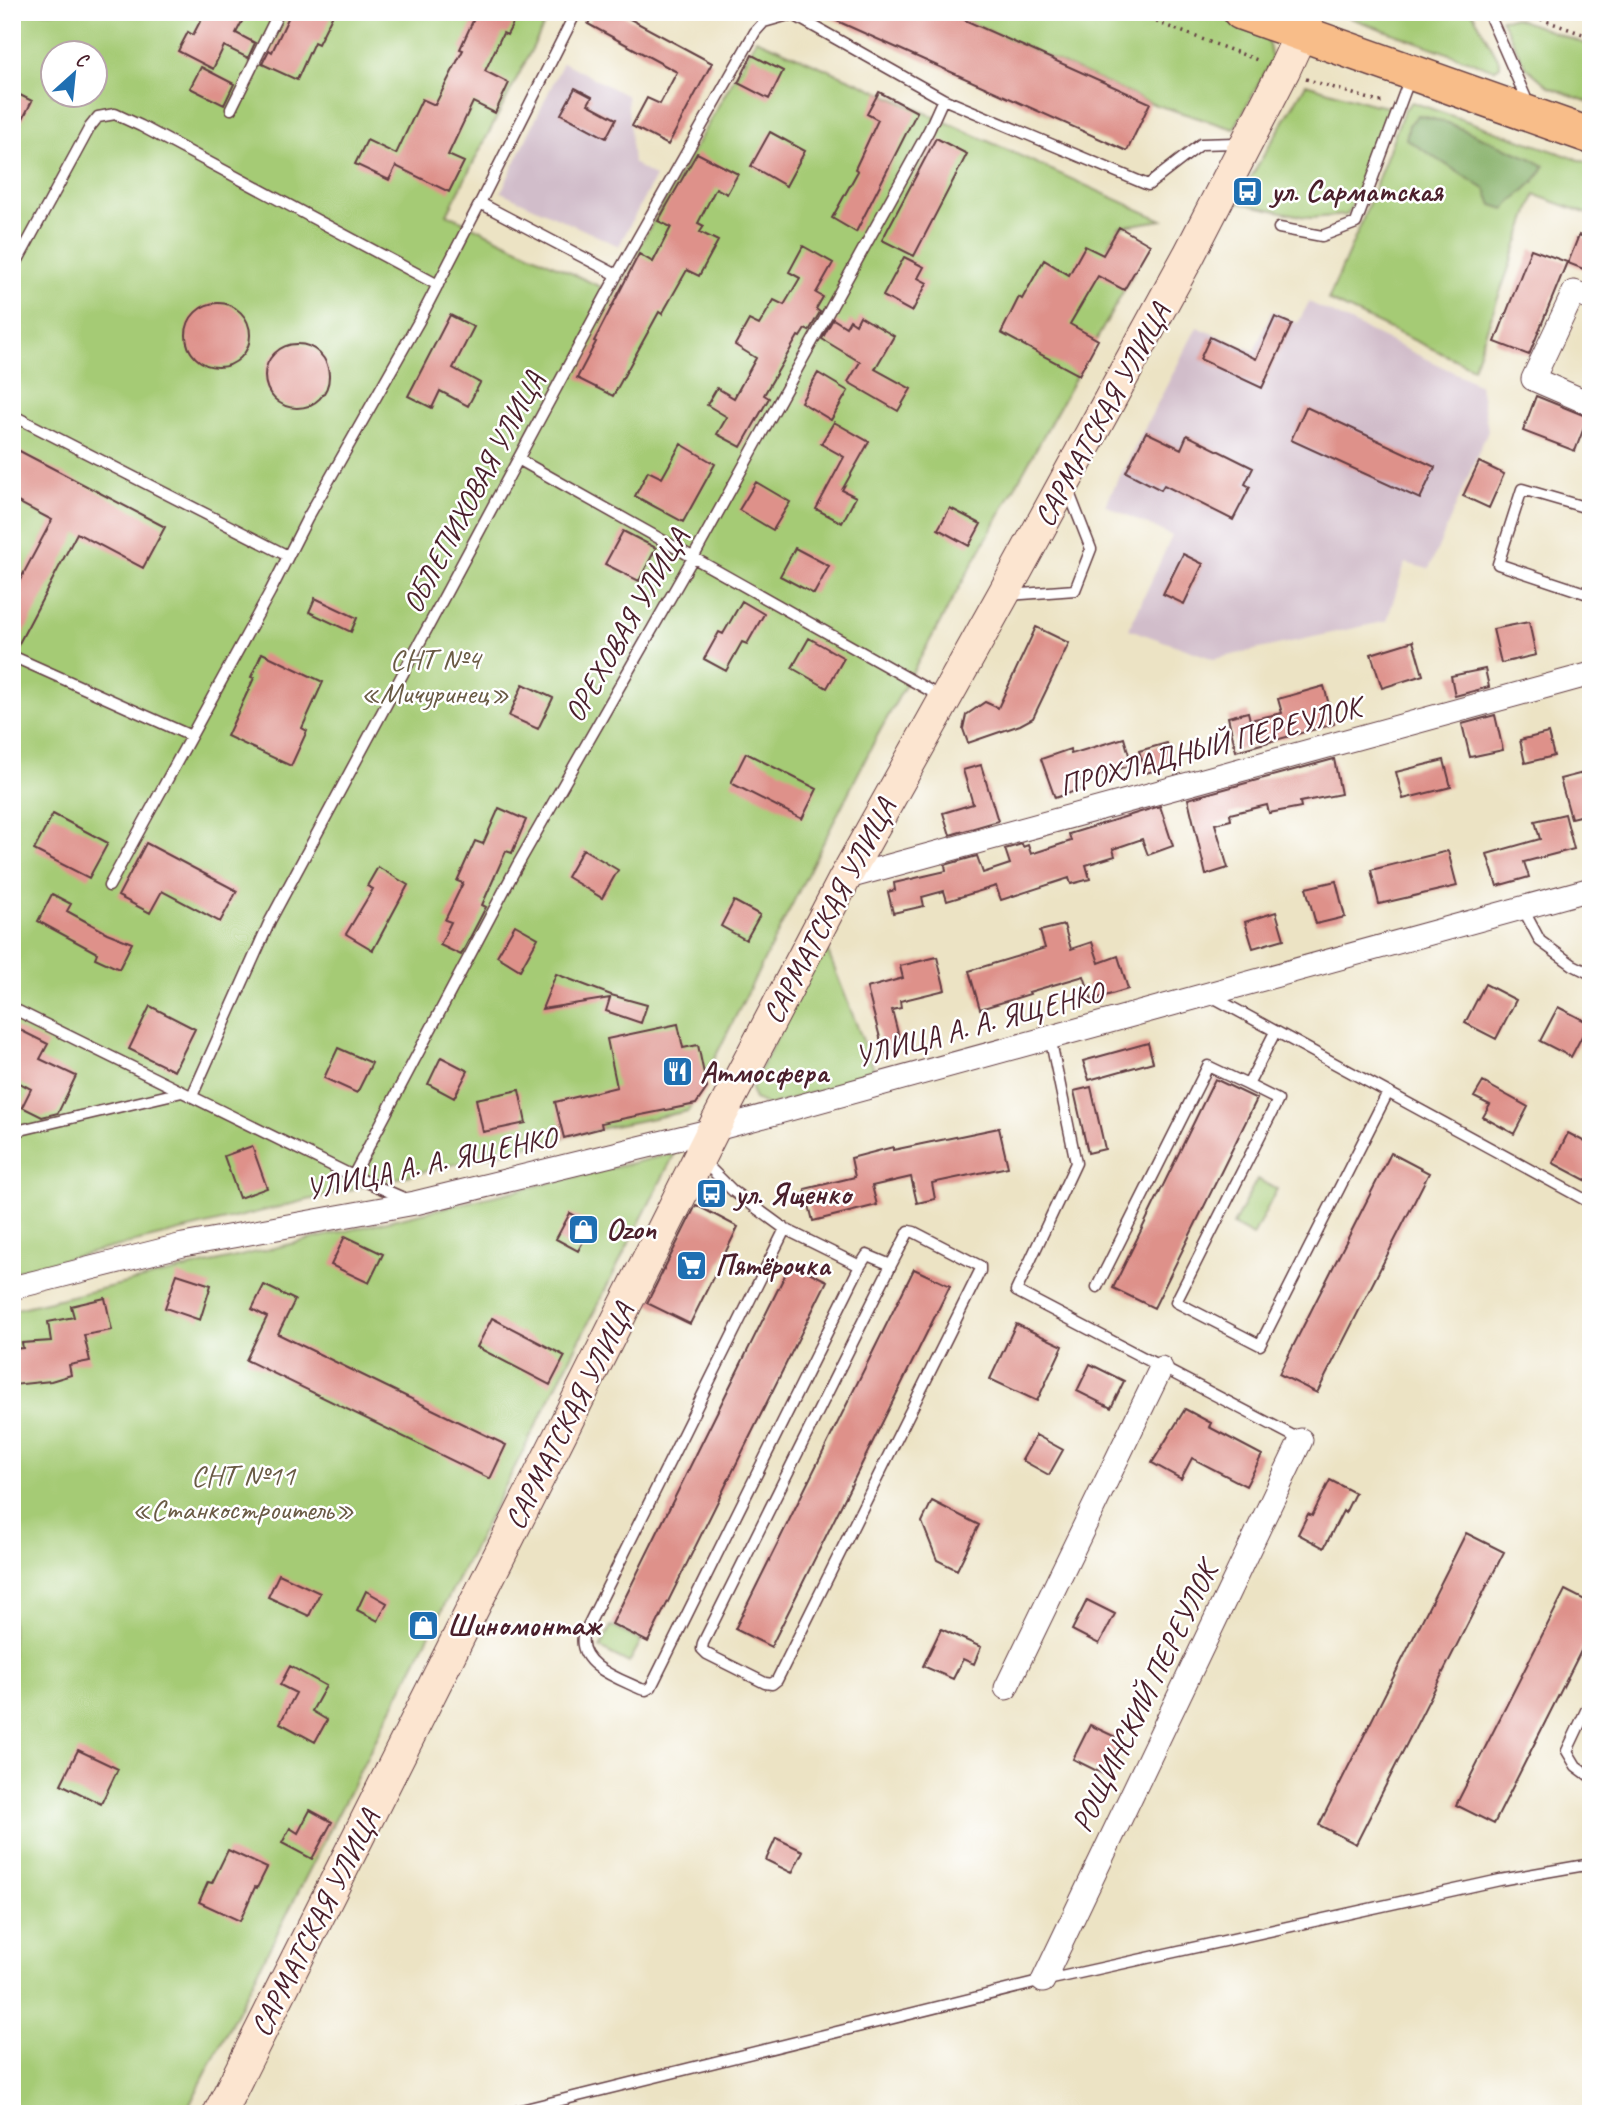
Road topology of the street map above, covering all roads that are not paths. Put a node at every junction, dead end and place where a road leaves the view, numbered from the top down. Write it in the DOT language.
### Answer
graph roads {
  1 [pos="279,12"];
  2 [pos="576,12"];
  3 [pos="1241,12"];
  4 [pos="1488,12"];
  5 [pos="792,13"];
  6 [pos="1297,19"];
  7 [pos="1408,86"];
  8 [pos="1525,96"];
  9 [pos="943,99"];
  10 [pos="232,109"];
  11 [pos="1591,118"];
  12 [pos="1591,135"];
  13 [pos="1235,143"];
  14 [pos="480,203"];
  15 [pos="1279,228"];
  16 [pos="12,271"];
  17 [pos="617,275"];
  18 [pos="438,285"];
  19 [pos="1591,299"];
  20 [pos="1591,404"];
  21 [pos="12,415"];
  22 [pos="519,459"];
  23 [pos="1065,483"];
  24 [pos="1591,509"];
  25 [pos="288,556"];
  26 [pos="694,556"];
  27 [pos="1003,595"];
  28 [pos="1591,595"];
  29 [pos="12,656"];
  30 [pos="1591,674"];
  31 [pos="944,699"];
  32 [pos="191,736"];
  33 [pos="845,878"];
  34 [pos="109,886"];
  35 [pos="1591,889"];
  36 [pos="1522,907"];
  37 [pos="1591,974"];
  38 [pos="1207,994"];
  39 [pos="12,1008"];
  40 [pos="1275,1032"];
  41 [pos="1051,1037"];
  42 [pos="1248,1084"];
  43 [pos="187,1094"];
  44 [pos="1387,1094"];
  45 [pos="12,1132"];
  46 [pos="706,1143"];
  47 [pos="353,1176"];
  48 [pos="415,1203"];
  49 [pos="1591,1203"];
  50 [pos="785,1229"];
  51 [pos="891,1265"];
  52 [pos="860,1266"];
  53 [pos="1097,1287"];
  54 [pos="12,1288"];
  55 [pos="1161,1368"];
  56 [pos="1301,1440"];
  57 [pos="1006,1688"];
  58 [pos="1591,1700"];
  59 [pos="1591,1777"];
  60 [pos="1591,1864"];
  61 [pos="1043,1981"];
  62 [pos="219,2114"];
  63 [pos="505,2114"];
  1 -- 10 [label="lane"];
  2 -- 14 [label="lane"];
  3 -- 6 [label="main road"];
  4 -- 8 [label="lane"];
  5 -- 9 [label="lane"];
  5 -- 17 [label="lane, ОБЛЕПИХОВАЯ УЛИЦА"];
  6 -- 7 [label="main road"];
  6 -- 8 [label="main road"];
  6 -- 23 [label="main road, САРМАТСКАЯ УЛИЦА"];
  7 -- 12 [label="main road"];
  7 -- 15 [label="lane"];
  8 -- 11 [label="main road"];
  9 -- 13 [label="lane"];
  9 -- 26 [label="lane, ОРЕХОВАЯ УЛИЦА"];
  14 -- 17 [label="lane"];
  14 -- 18 [label="lane"];
  16 -- 18 [label="lane"];
  17 -- 22 [label="lane, ОБЛЕПИХОВАЯ УЛИЦА"];
  18 -- 25 [label="lane"];
  19 -- 20 [label="street"];
  21 -- 25 [label="lane"];
  22 -- 26 [label="lane"];
  22 -- 43 [label="lane, ОБЛЕПИХОВАЯ УЛИЦА"];
  23 -- 27 [label="main road, САРМАТСКАЯ УЛИЦА"];
  23 -- 27 [label="lane"];
  24 -- 28 [label="lane"];
  25 -- 32 [label="lane"];
  26 -- 31 [label="lane"];
  26 -- 47 [label="lane, ОРЕХОВАЯ УЛИЦА"];
  27 -- 31 [label="main road, САРМАТСКАЯ УЛИЦА"];
  29 -- 32 [label="lane"];
  30 -- 33 [label="street, ПРОХЛАДНЫЙ ПЕРЕУЛОК"];
  31 -- 33 [label="main road, САРМАТСКАЯ УЛИЦА"];
  32 -- 34 [label="lane"];
  33 -- 46 [label="main road, САРМАТСКАЯ УЛИЦА"];
  35 -- 36 [label="street, УЛИЦА А. А. ЯЩЕНКО"];
  36 -- 37 [label="lane"];
  36 -- 38 [label="street, УЛИЦА А. А. ЯЩЕНКО"];
  38 -- 40 [label="lane"];
  38 -- 41 [label="street, УЛИЦА А. А. ЯЩЕНКО"];
  39 -- 43 [label="lane"];
  40 -- 42 [label="lane"];
  40 -- 44 [label="lane"];
  41 -- 46 [label="street, УЛИЦА А. А. ЯЩЕНКО"];
  41 -- 55 [label="lane"];
  42 -- 44 [label="lane"];
  42 -- 53 [label="lane"];
  43 -- 45 [label="lane"];
  43 -- 47 [label="lane"];
  44 -- 49 [label="lane"];
  46 -- 48 [label="street, УЛИЦА А. А. ЯЩЕНКО"];
  46 -- 50 [label="lane"];
  46 -- 62 [label="main road, САРМАТСКАЯ УЛИЦА"];
  47 -- 48 [label="lane"];
  48 -- 54 [label="street, УЛИЦА А. А. ЯЩЕНКО"];
  50 -- 52 [label="lane"];
  50 -- 52 [label="lane"];
  51 -- 51 [label="lane"];
  51 -- 52 [label="lane"];
  55 -- 56 [label="lane"];
  55 -- 57 [label="street"];
  56 -- 61 [label="street, РОЩИНСКИЙ ПЕРЕУЛОК"];
  58 -- 59 [label="lane"];
  60 -- 61 [label="lane"];
  61 -- 63 [label="lane"];
}
